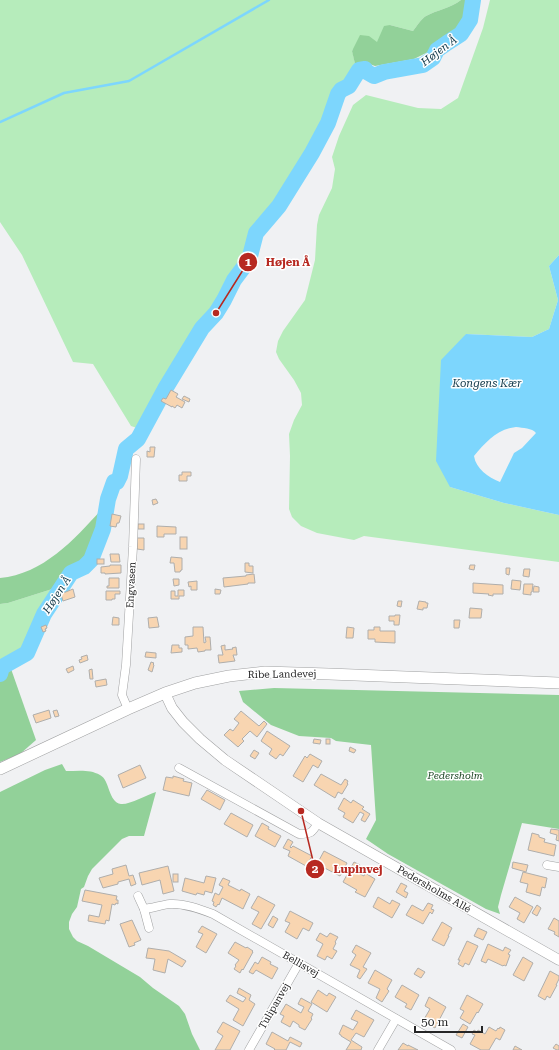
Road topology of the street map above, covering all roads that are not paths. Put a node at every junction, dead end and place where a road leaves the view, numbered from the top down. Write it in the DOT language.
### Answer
graph roads {
  1 [pos="136,459"];
  2 [pos="559,683"];
  3 [pos="165,693"];
  4 [pos="128,709"];
  5 [pos="179,768"];
  6 [pos="0,769"];
  7 [pos="318,823"];
  8 [pos="547,865"];
  9 [pos="559,867"];
  10 [pos="138,896"];
  11 [pos="144,909"];
  12 [pos="149,928"];
  13 [pos="559,960"];
  14 [pos="299,963"];
  15 [pos="396,1019"];
  16 [pos="249,1050"];
  17 [pos="378,1050"];
  18 [pos="451,1050"];
  1 -- 4 [label="street, Engvasen"];
  2 -- 3 [label="main road, Ribe Landevej"];
  3 -- 4 [label="main road, Ribe Landevej"];
  3 -- 7 [label="street, Pedersholms Allé"];
  4 -- 6 [label="main road, Ribe Landevej"];
  5 -- 7 [label="street"];
  7 -- 13 [label="street, Pedersholms Allé"];
  8 -- 9 [label="street"];
  10 -- 11 [label="street"];
  11 -- 12 [label="street"];
  11 -- 14 [label="street, Bellisvej"];
  14 -- 15 [label="street, Bellisvej"];
  14 -- 16 [label="street, Tulipanvej"];
  15 -- 17 [label="street"];
  15 -- 18 [label="street, Bellisvej"];
}
